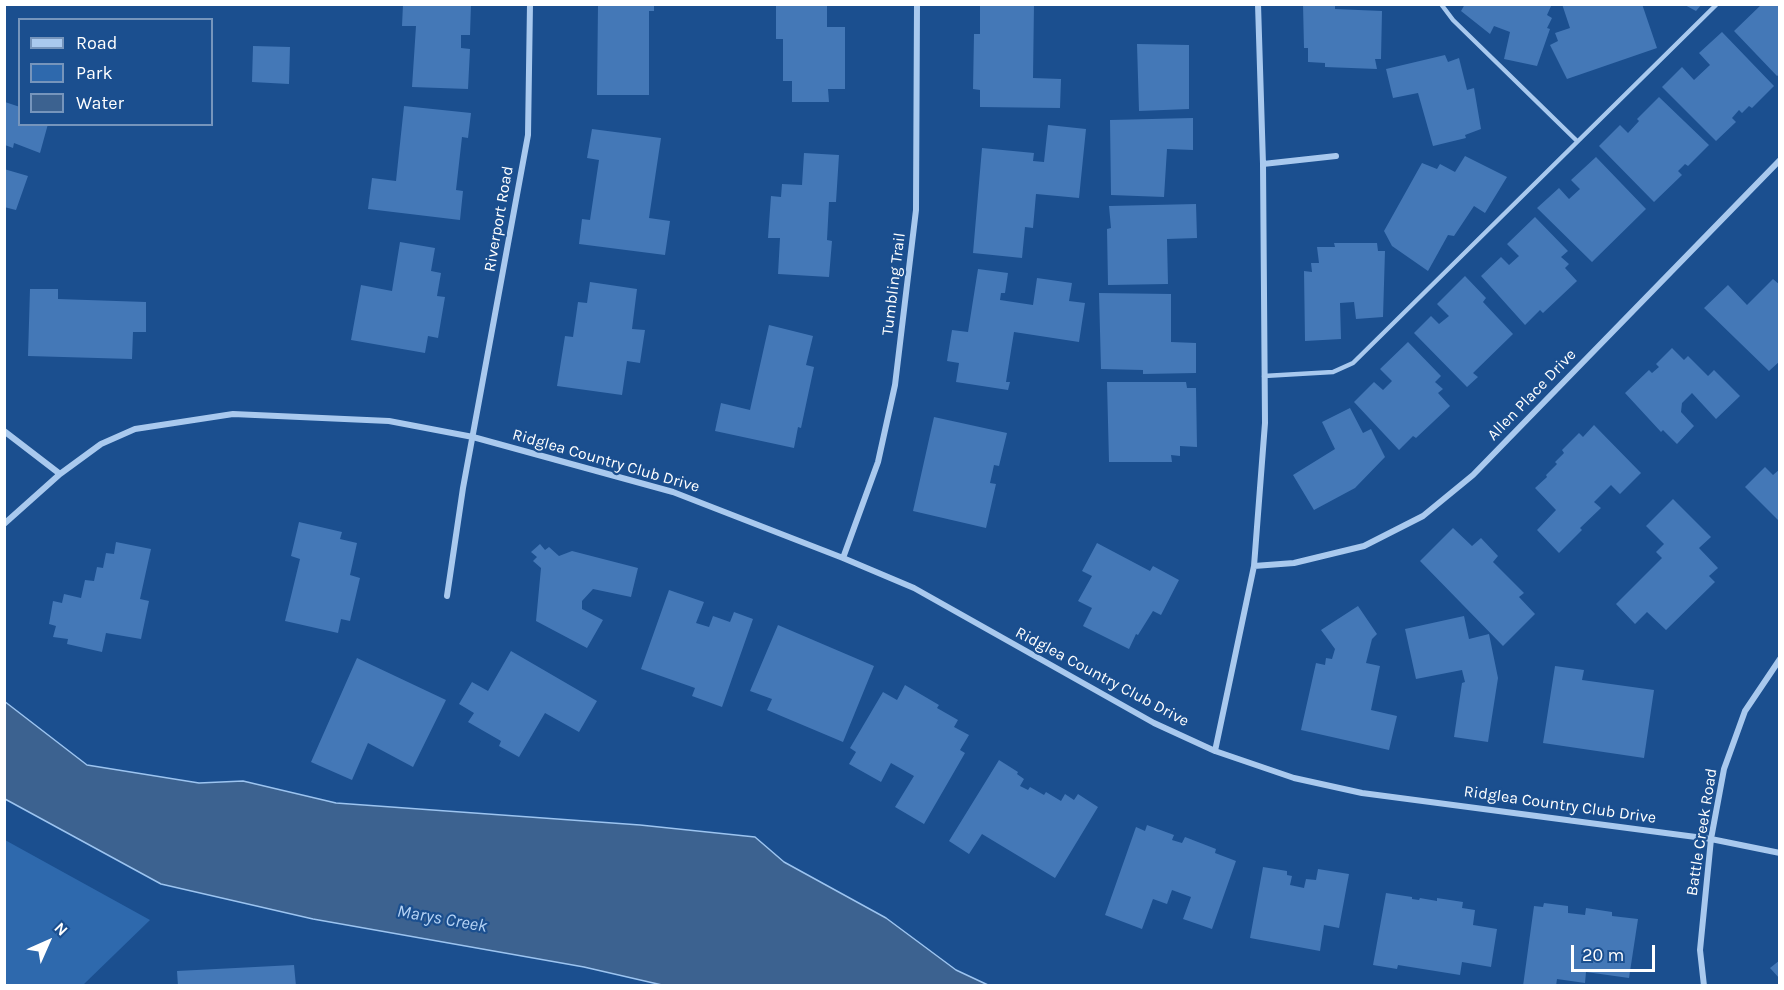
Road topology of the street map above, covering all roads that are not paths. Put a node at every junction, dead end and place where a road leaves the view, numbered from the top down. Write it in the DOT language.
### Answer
graph roads {
  1 [pos="530,4"];
  2 [pos="917,4"];
  3 [pos="1258,4"];
  4 [pos="1441,4"];
  5 [pos="1717,4"];
  6 [pos="1577,141"];
  7 [pos="1336,156"];
  8 [pos="1779,160"];
  9 [pos="1263,164"];
  10 [pos="1264,376"];
  11 [pos="4,431"];
  12 [pos="473,437"];
  13 [pos="60,474"];
  14 [pos="4,524"];
  15 [pos="843,558"];
  16 [pos="1254,566"];
  17 [pos="447,596"];
  18 [pos="1779,659"];
  19 [pos="1215,751"];
  20 [pos="1711,839"];
  21 [pos="1779,853"];
  22 [pos="1704,986"];
  1 -- 12 [label="street, Riverport Road"];
  2 -- 15 [label="street, Tumbling Trail"];
  3 -- 9 [label="street"];
  4 -- 6 [label="lane"];
  5 -- 6 [label="lane"];
  6 -- 10 [label="lane"];
  7 -- 9 [label="street"];
  8 -- 16 [label="street, Allen Place Drive"];
  9 -- 10 [label="street"];
  10 -- 16 [label="street"];
  11 -- 13 [label="street"];
  12 -- 13 [label="street, Ridglea Country Club Drive"];
  12 -- 15 [label="street, Ridglea Country Club Drive"];
  12 -- 17 [label="street"];
  13 -- 14 [label="street, Ridglea Country Club Drive"];
  15 -- 19 [label="street, Ridglea Country Club Drive"];
  16 -- 19 [label="street"];
  18 -- 20 [label="street, Battle Creek Road"];
  19 -- 20 [label="street, Ridglea Country Club Drive"];
  20 -- 21 [label="street, Ridglea Country Club Drive"];
  20 -- 22 [label="street, Battle Creek Road"];
}
